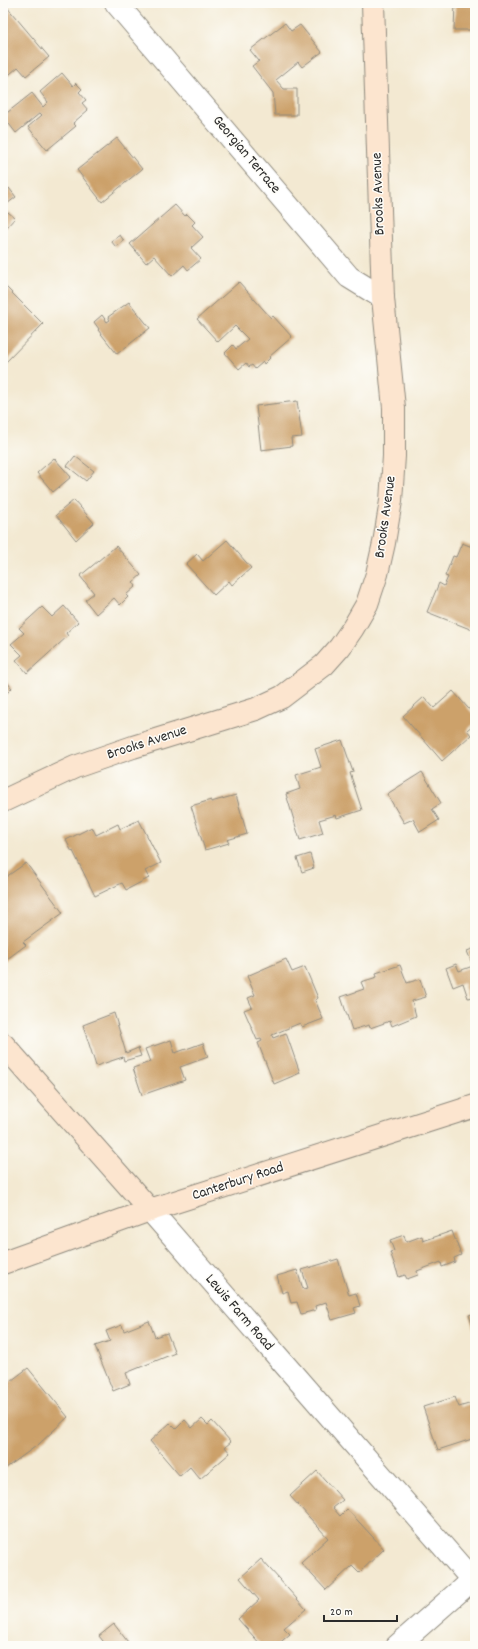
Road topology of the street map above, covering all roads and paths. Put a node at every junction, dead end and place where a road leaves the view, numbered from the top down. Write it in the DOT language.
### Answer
graph roads {
  1 [pos="116,3"];
  2 [pos="373,3"];
  3 [pos="383,298"];
  4 [pos="3,801"];
  5 [pos="3,1044"];
  6 [pos="475,1106"];
  7 [pos="150,1210"];
  8 [pos="3,1263"];
  9 [pos="474,1581"];
  10 [pos="397,1646"];
  1 -- 3 [label="street, Georgian Terrace"];
  2 -- 3 [label="street, Brooks Avenue"];
  3 -- 4 [label="street, Brooks Avenue"];
  5 -- 7 [label="street, Lewis Farm Road"];
  6 -- 7 [label="street, Canterbury Road"];
  7 -- 8 [label="street, Canterbury Road"];
  7 -- 9 [label="street, Lewis Farm Road"];
  9 -- 10 [label="street"];
}
